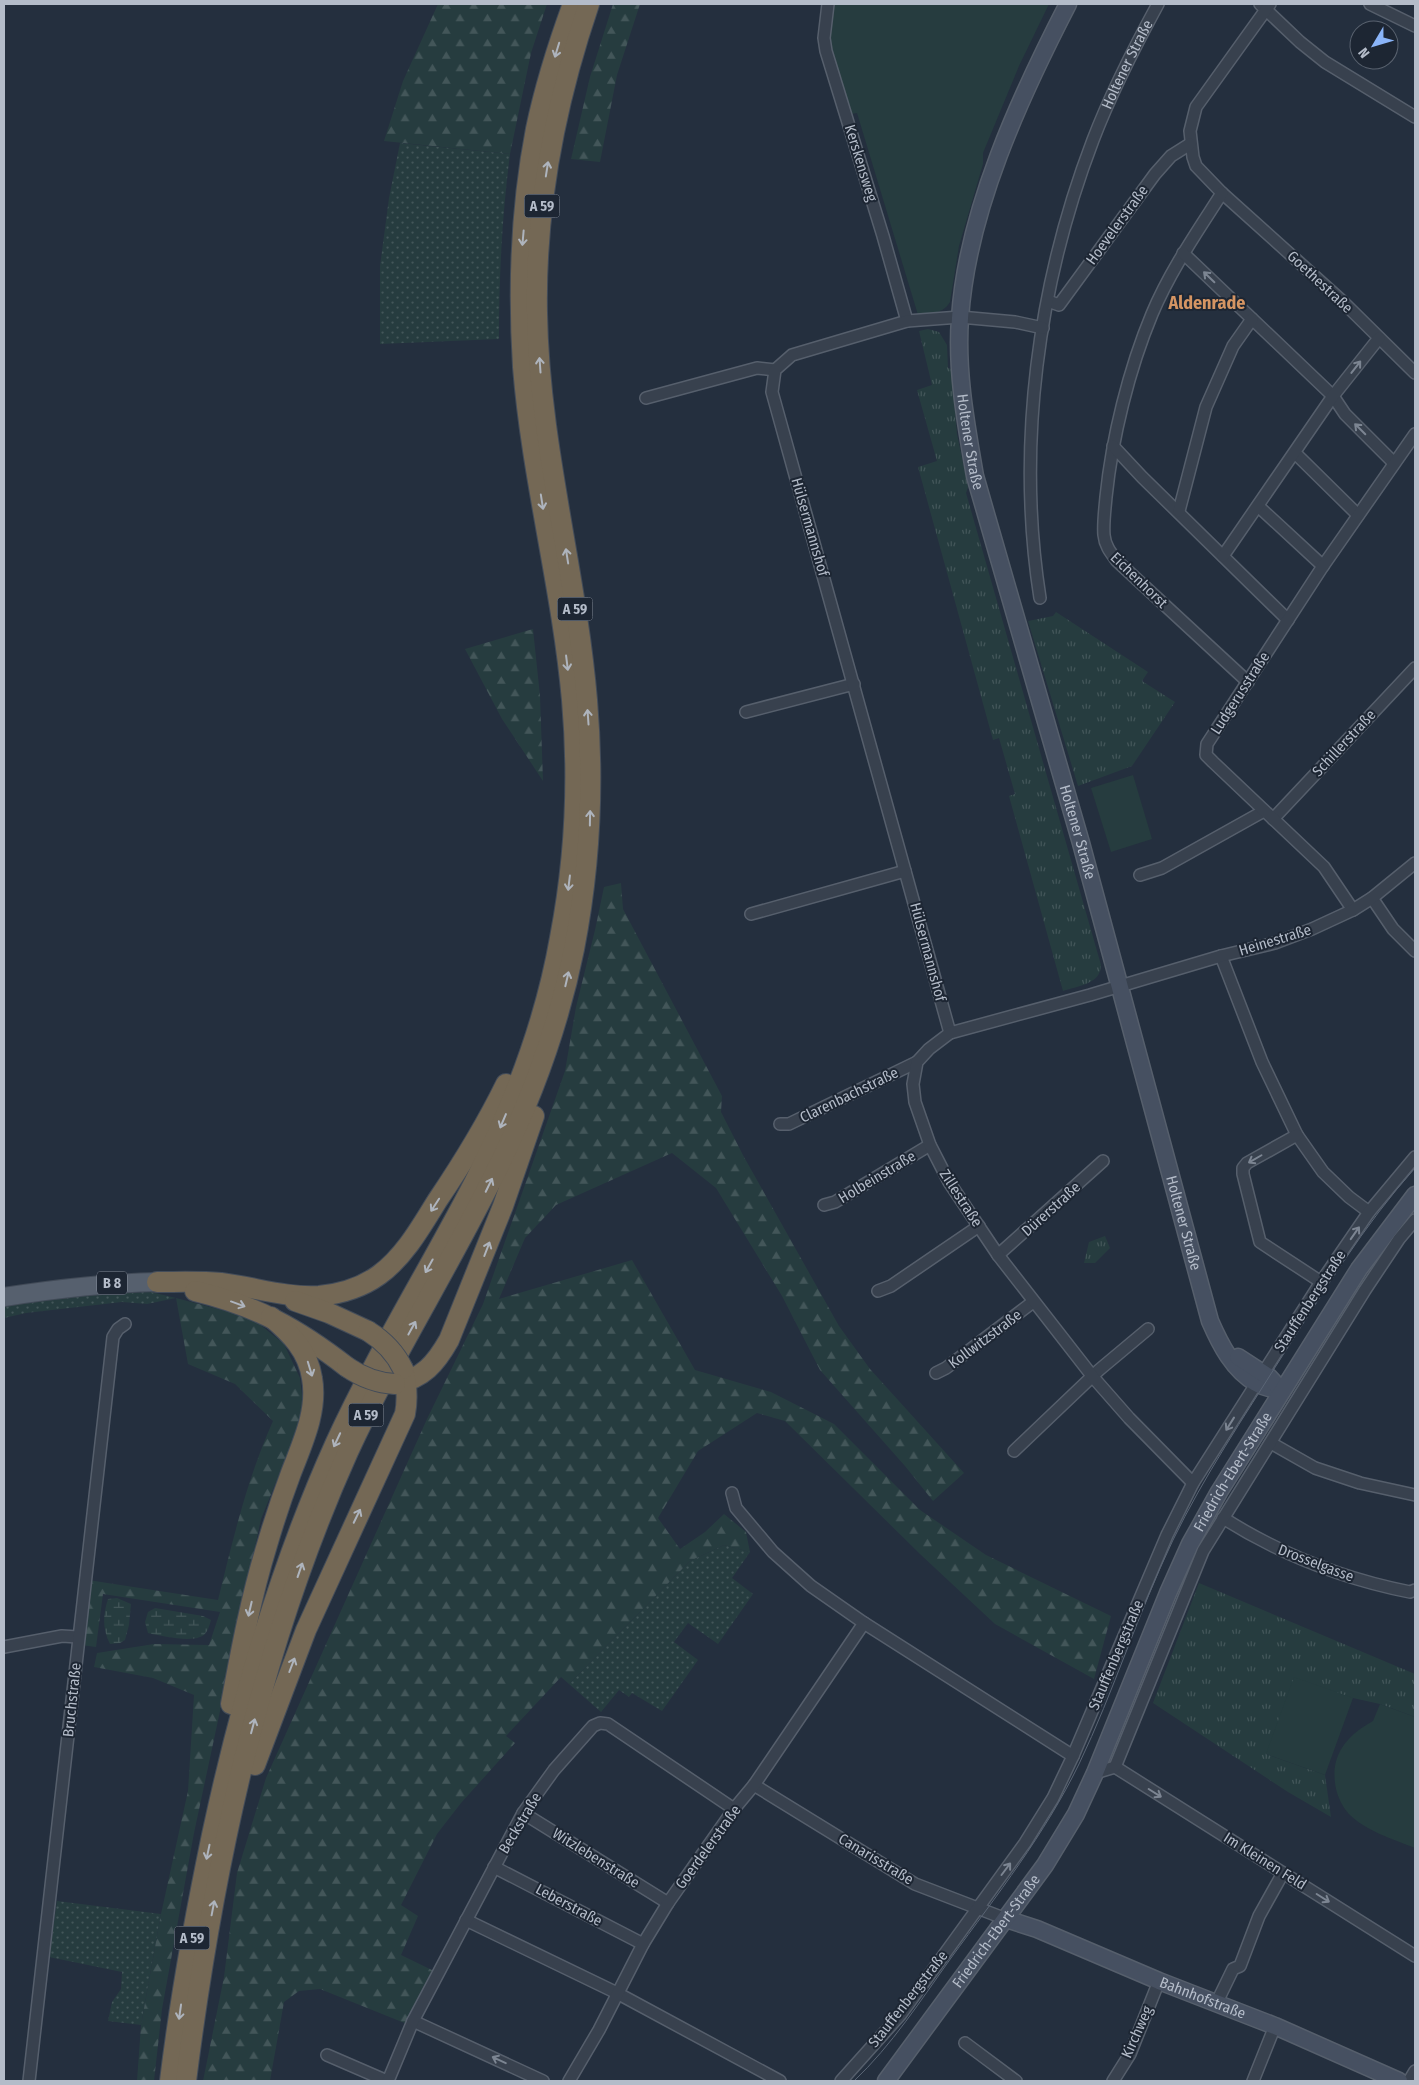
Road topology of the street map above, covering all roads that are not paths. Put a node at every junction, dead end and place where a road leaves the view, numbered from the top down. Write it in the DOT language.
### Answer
graph roads {
  1 [pos="572,4"];
  2 [pos="589,4"];
  3 [pos="828,4"];
  4 [pos="1068,4"];
  5 [pos="1158,4"];
  6 [pos="1370,4"];
  7 [pos="1265,6"];
  8 [pos="1414,24"];
  9 [pos="1415,117"];
  10 [pos="1190,144"];
  11 [pos="1222,193"];
  12 [pos="1183,253"];
  13 [pos="1048,301"];
  14 [pos="960,317"];
  15 [pos="1252,319"];
  16 [pos="907,321"];
  17 [pos="1043,328"];
  18 [pos="1379,338"];
  19 [pos="775,370"];
  20 [pos="1415,373"];
  21 [pos="1334,396"];
  22 [pos="646,398"];
  23 [pos="537,416"];
  24 [pos="1415,434"];
  25 [pos="1113,446"];
  26 [pos="1295,453"];
  27 [pos="542,454"];
  28 [pos="1394,464"];
  29 [pos="1258,506"];
  30 [pos="1179,511"];
  31 [pos="1358,515"];
  32 [pos="1223,556"];
  33 [pos="1323,566"];
  34 [pos="1040,598"];
  35 [pos="1288,620"];
  36 [pos="1415,668"];
  37 [pos="1248,682"];
  38 [pos="854,684"];
  39 [pos="746,712"];
  40 [pos="1264,811"];
  41 [pos="1273,819"];
  42 [pos="1415,863"];
  43 [pos="905,871"];
  44 [pos="1140,875"];
  45 [pos="1372,898"];
  46 [pos="1353,910"];
  47 [pos="751,914"];
  48 [pos="1415,951"];
  49 [pos="1222,956"];
  50 [pos="552,976"];
  51 [pos="1120,986"];
  52 [pos="555,1026"];
  53 [pos="950,1033"];
  54 [pos="918,1062"];
  55 [pos="780,1124"];
  56 [pos="1297,1134"];
  57 [pos="930,1145"];
  58 [pos="1415,1157"];
  59 [pos="1103,1162"];
  60 [pos="1415,1195"];
  61 [pos="824,1205"];
  62 [pos="1369,1212"];
  63 [pos="1415,1220"];
  64 [pos="979,1226"];
  65 [pos="998,1255"];
  66 [pos="157,1282"];
  67 [pos="1321,1282"];
  68 [pos="878,1291"];
  69 [pos="267,1292"];
  70 [pos="4,1297"];
  71 [pos="1034,1302"];
  72 [pos="270,1317"];
  73 [pos="125,1324"];
  74 [pos="1148,1329"];
  75 [pos="936,1373"];
  76 [pos="1092,1377"];
  77 [pos="402,1378"];
  78 [pos="1263,1378"];
  79 [pos="1287,1384"];
  80 [pos="1267,1416"];
  81 [pos="1271,1443"];
  82 [pos="1014,1451"];
  83 [pos="1193,1483"];
  84 [pos="732,1493"];
  85 [pos="1415,1495"];
  86 [pos="1223,1518"];
  87 [pos="1415,1590"];
  88 [pos="864,1623"];
  89 [pos="78,1637"];
  90 [pos="4,1647"];
  91 [pos="1073,1756"];
  92 [pos="1115,1767"];
  93 [pos="1096,1773"];
  94 [pos="754,1785"];
  95 [pos="218,1804"];
  96 [pos="734,1809"];
  97 [pos="523,1813"];
  98 [pos="230,1824"];
  99 [pos="494,1866"];
  100 [pos="1283,1872"];
  101 [pos="668,1903"];
  102 [pos="977,1909"];
  103 [pos="1006,1919"];
  104 [pos="466,1920"];
  105 [pos="643,1944"];
  106 [pos="1415,1956"];
  107 [pos="1159,1982"];
  108 [pos="617,1993"];
  109 [pos="1216,2004"];
  110 [pos="413,2021"];
  111 [pos="1275,2026"];
  112 [pos="965,2043"];
  113 [pos="327,2055"];
  114 [pos="1415,2071"];
  115 [pos="29,2081"];
  116 [pos="170,2081"];
  117 [pos="186,2081"];
  118 [pos="387,2081"];
  119 [pos="543,2081"];
  120 [pos="569,2081"];
  121 [pos="780,2081"];
  122 [pos="840,2081"];
  123 [pos="886,2081"];
  124 [pos="1016,2081"];
  125 [pos="1113,2081"];
  126 [pos="1253,2081"];
  127 [pos="1398,2081"];
  128 [pos="1409,2081"];
  1 -- 23 [label="highway, A 59, one-way"];
  23 -- 2 [label="highway, A 59, one-way"];
  3 -- 16 [label="street, Kerskensweg"];
  4 -- 14 [label="street, Holtener Straße"];
  5 -- 13 [label="street, Holtener Straße"];
  6 -- 8 [label="street"];
  7 -- 9 [label="street"];
  7 -- 10 [label="street"];
  10 -- 11 [label="street"];
  10 -- 13 [label="street, Hoevelerstraße"];
  11 -- 12 [label="street, Eichenhorst"];
  11 -- 18 [label="street, Goethestraße"];
  15 -- 12 [label="street, one-way"];
  12 -- 25 [label="street, Eichenhorst"];
  13 -- 17 [label="street, Holtener Straße"];
  14 -- 16 [label="street"];
  14 -- 17 [label="street"];
  14 -- 51 [label="street, Holtener Straße"];
  15 -- 21 [label="street"];
  15 -- 30 [label="street"];
  16 -- 19 [label="street"];
  17 -- 34 [label="street, Holtener Straße"];
  18 -- 20 [label="street, Goethestraße"];
  21 -- 18 [label="street, one-way"];
  19 -- 22 [label="street"];
  19 -- 38 [label="street, Hülsermannshof"];
  21 -- 26 [label="street"];
  28 -- 21 [label="street, one-way"];
  23 -- 27 [label="highway, A 59"];
  24 -- 28 [label="street, Ludgerusstraße"];
  25 -- 30 [label="street"];
  25 -- 37 [label="street, Eichenhorst"];
  26 -- 29 [label="street"];
  26 -- 31 [label="street"];
  27 -- 50 [label="highway, A 59, one-way"];
  52 -- 27 [label="highway, A 59, one-way"];
  28 -- 31 [label="street, Ludgerusstraße"];
  29 -- 32 [label="street"];
  29 -- 33 [label="street"];
  30 -- 32 [label="street"];
  31 -- 33 [label="street, Ludgerusstraße"];
  32 -- 35 [label="street"];
  33 -- 35 [label="street, Ludgerusstraße"];
  35 -- 37 [label="street, Ludgerusstraße"];
  36 -- 41 [label="street, Schillerstraße"];
  37 -- 40 [label="street, Ludgerusstraße"];
  38 -- 39 [label="street"];
  38 -- 43 [label="street, Hülsermannshof"];
  40 -- 41 [label="street, Ludgerusstraße"];
  40 -- 44 [label="street"];
  41 -- 46 [label="street, Ludgerusstraße"];
  42 -- 45 [label="street, Heinestraße"];
  43 -- 47 [label="street"];
  43 -- 53 [label="street, Hülsermannshof"];
  45 -- 46 [label="street, Heinestraße"];
  45 -- 48 [label="street"];
  46 -- 49 [label="street, Heinestraße"];
  49 -- 51 [label="street, Heinestraße"];
  49 -- 56 [label="street"];
  50 -- 69 [label="highway, one-way"];
  50 -- 95 [label="highway, A 59, one-way"];
  51 -- 53 [label="street"];
  51 -- 78 [label="street, Holtener Straße"];
  77 -- 52 [label="highway, one-way"];
  98 -- 52 [label="highway, A 59, one-way"];
  53 -- 54 [label="street"];
  54 -- 55 [label="street, Clarenbachstraße"];
  54 -- 57 [label="street, Zillestraße"];
  56 -- 62 [label="street"];
  56 -- 67 [label="street, one-way"];
  57 -- 61 [label="street, Holbeinstraße"];
  57 -- 64 [label="street, Zillestraße"];
  58 -- 62 [label="street, Stauffenbergstraße"];
  59 -- 65 [label="street, Dürerstraße"];
  60 -- 79 [label="street, Friedrich-Ebert-Straße"];
  67 -- 62 [label="street, Stauffenbergstraße, one-way"];
  63 -- 81 [label="street, Friedrich-Ebert-Straße"];
  64 -- 65 [label="street, Zillestraße"];
  64 -- 68 [label="street"];
  65 -- 71 [label="street, Zillestraße"];
  66 -- 69 [label="highway"];
  66 -- 70 [label="main road, B 8"];
  66 -- 72 [label="highway, one-way"];
  67 -- 78 [label="street, Stauffenbergstraße"];
  69 -- 77 [label="highway, bridge"];
  71 -- 75 [label="street, Kollwitzstraße"];
  71 -- 76 [label="street, Zillestraße"];
  72 -- 77 [label="highway, bridge"];
  72 -- 95 [label="highway, one-way"];
  73 -- 89 [label="street, Bruchstraße"];
  74 -- 76 [label="street"];
  76 -- 82 [label="street"];
  76 -- 83 [label="street, Zillestraße"];
  98 -- 77 [label="highway, one-way"];
  78 -- 79 [label="street"];
  78 -- 80 [label="street, Holtener Straße"];
  78 -- 83 [label="street, Stauffenbergstraße, one-way"];
  79 -- 80 [label="street, Friedrich-Ebert-Straße"];
  80 -- 93 [label="street, Friedrich-Ebert-Straße"];
  81 -- 85 [label="street"];
  81 -- 86 [label="street, Friedrich-Ebert-Straße"];
  83 -- 91 [label="street, Stauffenbergstraße"];
  84 -- 88 [label="street"];
  86 -- 87 [label="street, Drosselgasse"];
  86 -- 92 [label="street, Friedrich-Ebert-Straße"];
  88 -- 91 [label="street"];
  88 -- 94 [label="street, Goerdelerstraße"];
  89 -- 90 [label="street"];
  89 -- 115 [label="street, Bruchstraße"];
  102 -- 91 [label="street, Stauffenbergstraße, one-way"];
  92 -- 93 [label="street"];
  92 -- 100 [label="street, Im Kleinen Feld, one-way"];
  93 -- 103 [label="street, Friedrich-Ebert-Straße"];
  94 -- 96 [label="street, Goerdelerstraße"];
  94 -- 102 [label="street, Canarisstraße"];
  95 -- 116 [label="highway, A 59, one-way"];
  96 -- 97 [label="street, Beckstraße"];
  96 -- 101 [label="street, Goerdelerstraße"];
  97 -- 99 [label="street, Beckstraße"];
  97 -- 101 [label="street, Witzlebenstraße"];
  117 -- 98 [label="highway, A 59, one-way"];
  99 -- 104 [label="street, Beckstraße"];
  99 -- 105 [label="street, Leberstraße"];
  100 -- 106 [label="street, Im Kleinen Feld, one-way"];
  100 -- 109 [label="street"];
  101 -- 105 [label="street, Goerdelerstraße"];
  102 -- 103 [label="street, Canarisstraße"];
  102 -- 122 [label="street, Stauffenbergstraße"];
  103 -- 107 [label="street, Bahnhofstraße"];
  103 -- 123 [label="street, Friedrich-Ebert-Straße"];
  104 -- 108 [label="street"];
  104 -- 110 [label="street, Beckstraße"];
  105 -- 108 [label="street, Goerdelerstraße"];
  107 -- 109 [label="street, Bahnhofstraße"];
  107 -- 125 [label="street, Kirchweg"];
  108 -- 120 [label="street, Goerdelerstraße"];
  108 -- 121 [label="street"];
  109 -- 111 [label="street, Bahnhofstraße"];
  110 -- 118 [label="street, Beckstraße"];
  119 -- 110 [label="street, one-way"];
  111 -- 126 [label="street"];
  111 -- 127 [label="street, Bahnhofstraße"];
  112 -- 124 [label="street"];
  113 -- 118 [label="street"];
  114 -- 128 [label="street"];
}
